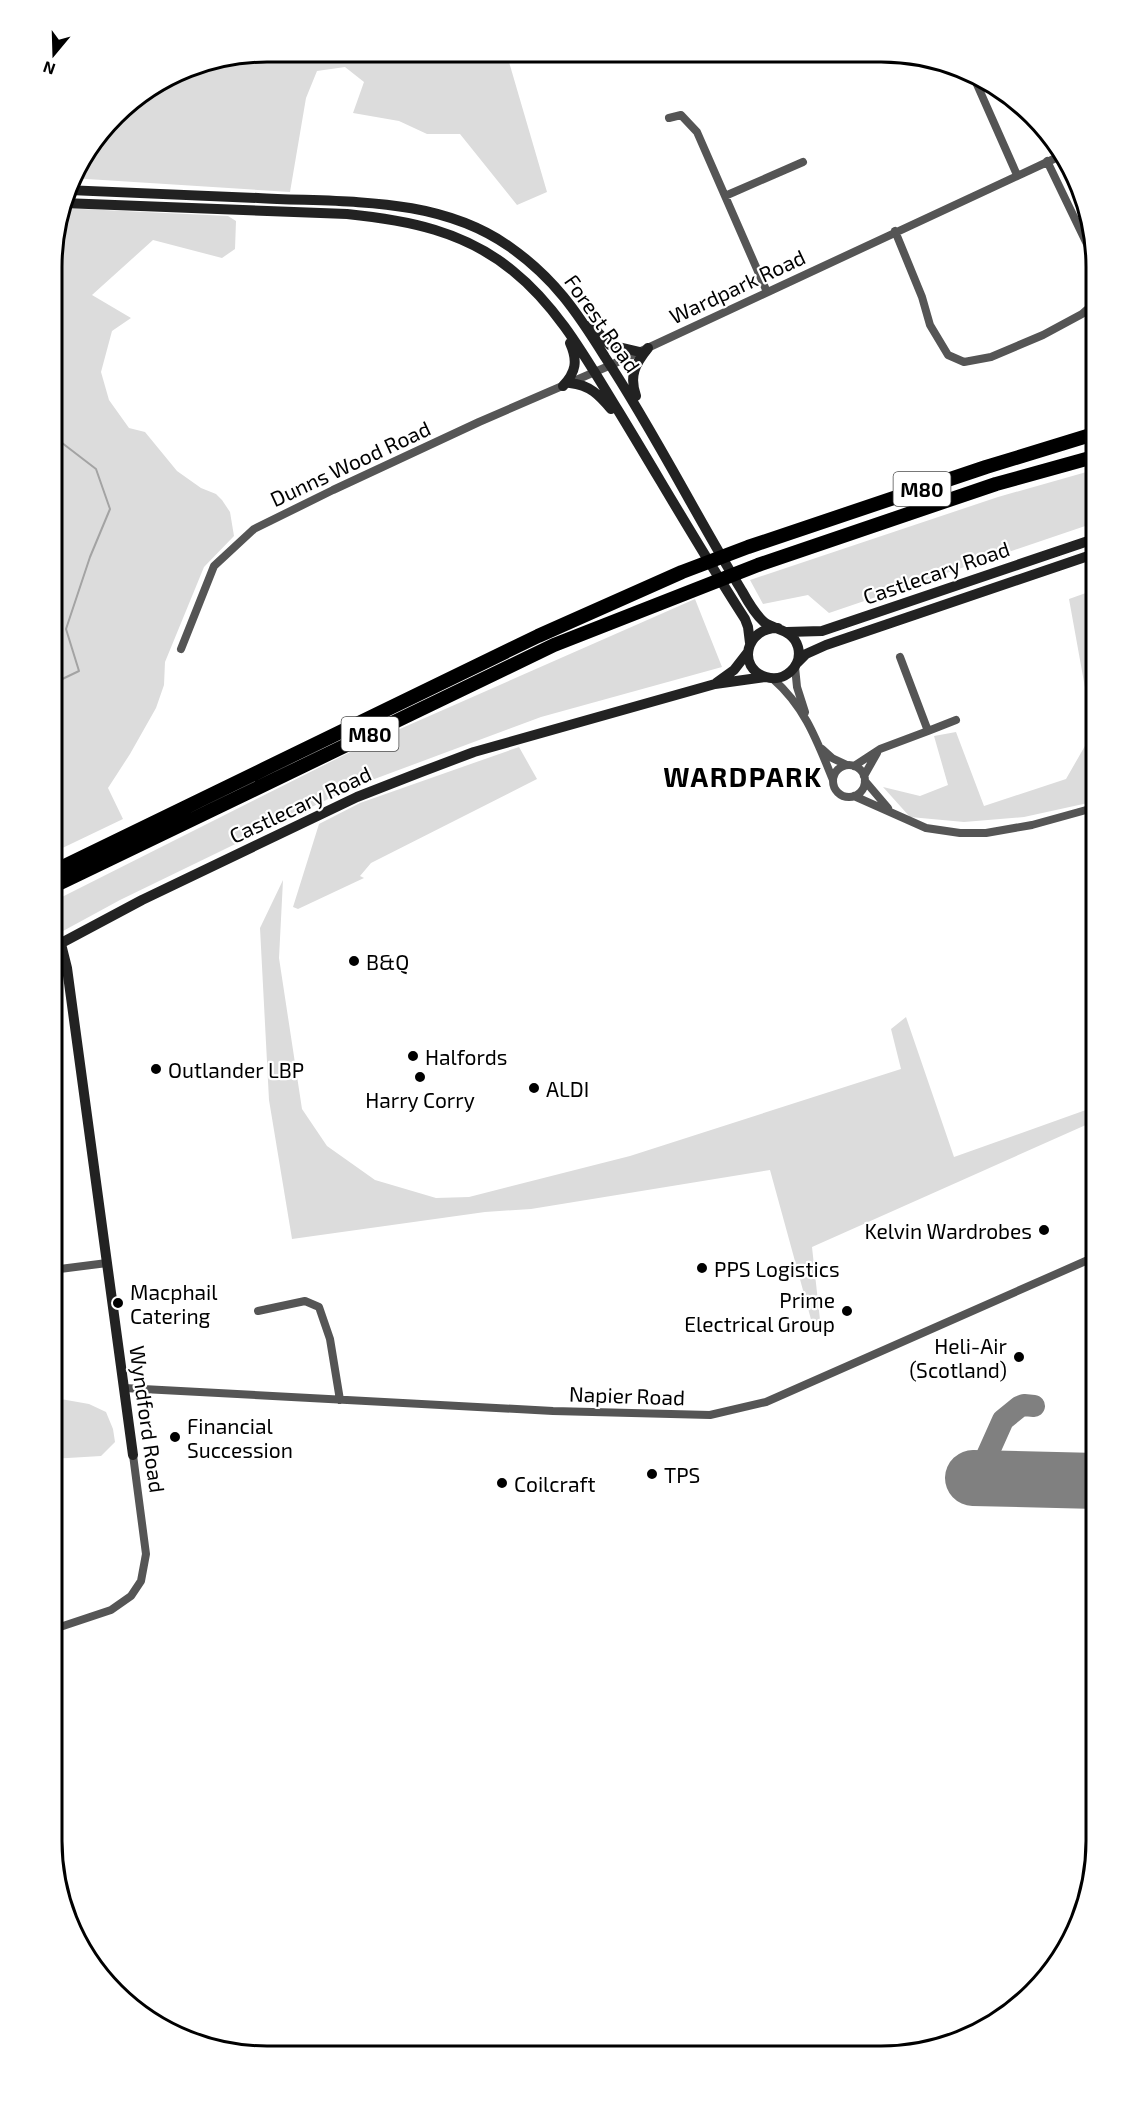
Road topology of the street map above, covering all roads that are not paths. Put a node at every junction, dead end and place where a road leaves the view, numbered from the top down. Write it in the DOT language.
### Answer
graph roads {
  1 [pos="978,86"];
  2 [pos="669,118"];
  3 [pos="1055,158"];
  4 [pos="1047,161"];
  5 [pos="803,162"];
  6 [pos="1017,175"];
  7 [pos="76,190"];
  8 [pos="725,196"];
  9 [pos="71,204"];
  10 [pos="895,231"];
  11 [pos="1085,240"];
  12 [pos="767,292"];
  13 [pos="568,300"];
  14 [pos="1087,310"];
  15 [pos="556,315"];
  16 [pos="591,336"];
  17 [pos="644,350"];
  18 [pos="611,365"];
  19 [pos="594,372"];
  20 [pos="567,385"];
  21 [pos="608,395"];
  22 [pos="647,425"];
  23 [pos="631,432"];
  24 [pos="1087,436"];
  25 [pos="1087,459"];
  26 [pos="1087,541"];
  27 [pos="1087,556"];
  28 [pos="782,630"];
  29 [pos="749,648"];
  30 [pos="181,650"];
  31 [pos="900,657"];
  32 [pos="796,665"];
  33 [pos="769,678"];
  34 [pos="715,684"];
  35 [pos="807,720"];
  36 [pos="956,720"];
  37 [pos="928,731"];
  38 [pos="821,748"];
  39 [pos="880,749"];
  40 [pos="850,766"];
  41 [pos="864,778"];
  42 [pos="833,780"];
  43 [pos="854,796"];
  44 [pos="1087,810"];
  45 [pos="898,817"];
  46 [pos="62,867"];
  47 [pos="62,882"];
  48 [pos="62,943"];
  49 [pos="62,957"];
  50 [pos="1086,1261"];
  51 [pos="107,1263"];
  52 [pos="62,1269"];
  53 [pos="258,1311"];
  54 [pos="124,1388"];
  55 [pos="340,1400"];
  56 [pos="133,1455"];
  57 [pos="62,1626"];
  1 -- 6 [label="street"];
  2 -- 8 [label="street"];
  3 -- 4 [label="street, Wardpark Road"];
  4 -- 6 [label="street, Wardpark Road"];
  4 -- 11 [label="street"];
  5 -- 8 [label="street"];
  6 -- 10 [label="street, Wardpark Road"];
  7 -- 13 [label="street, Forest Road"];
  8 -- 12 [label="street"];
  9 -- 15 [label="street, Forest Road"];
  10 -- 12 [label="street, Wardpark Road"];
  10 -- 14 [label="street"];
  12 -- 17 [label="street, Wardpark Road"];
  13 -- 16 [label="street, Forest Road"];
  13 -- 17 [label="street"];
  15 -- 19 [label="street, Forest Road"];
  15 -- 20 [label="street"];
  16 -- 18 [label="street, Forest Road"];
  16 -- 19 [label="street"];
  17 -- 18 [label="street, Wardpark Road"];
  17 -- 22 [label="street"];
  18 -- 19 [label="street, Wardpark Road"];
  18 -- 21 [label="street"];
  18 -- 22 [label="street, Forest Road"];
  19 -- 20 [label="street, Dunns Wood Road"];
  19 -- 21 [label="street, Forest Road"];
  20 -- 23 [label="street"];
  20 -- 30 [label="street, Dunns Wood Road"];
  21 -- 23 [label="street, Forest Road"];
  22 -- 28 [label="street, Forest Road"];
  23 -- 29 [label="street, Forest Road"];
  24 -- 46 [label="highway, M80"];
  25 -- 47 [label="highway, M80"];
  26 -- 28 [label="street, Castlecary Road"];
  27 -- 32 [label="street, Castlecary Road"];
  28 -- 29 [label="street"];
  28 -- 32 [label="street"];
  29 -- 33 [label="street"];
  29 -- 34 [label="street, Castlecary Road"];
  31 -- 37 [label="street"];
  32 -- 33 [label="street"];
  32 -- 35 [label="street"];
  33 -- 34 [label="street, Castlecary Road"];
  33 -- 35 [label="street"];
  34 -- 48 [label="street, Castlecary Road"];
  35 -- 38 [label="street"];
  36 -- 37 [label="street"];
  37 -- 39 [label="street"];
  38 -- 40 [label="street"];
  38 -- 42 [label="street"];
  39 -- 40 [label="street"];
  39 -- 41 [label="street"];
  40 -- 41 [label="street"];
  40 -- 42 [label="street"];
  41 -- 43 [label="street"];
  41 -- 45 [label="street"];
  42 -- 43 [label="street"];
  43 -- 45 [label="street"];
  44 -- 45 [label="street"];
  49 -- 51 [label="street, Wyndford Road"];
  50 -- 55 [label="street, Napier Road"];
  51 -- 52 [label="street"];
  51 -- 54 [label="street, Wyndford Road"];
  53 -- 55 [label="street"];
  54 -- 55 [label="street, Napier Road"];
  54 -- 56 [label="street, Wyndford Road"];
  56 -- 57 [label="street, Wyndford Road"];
}
